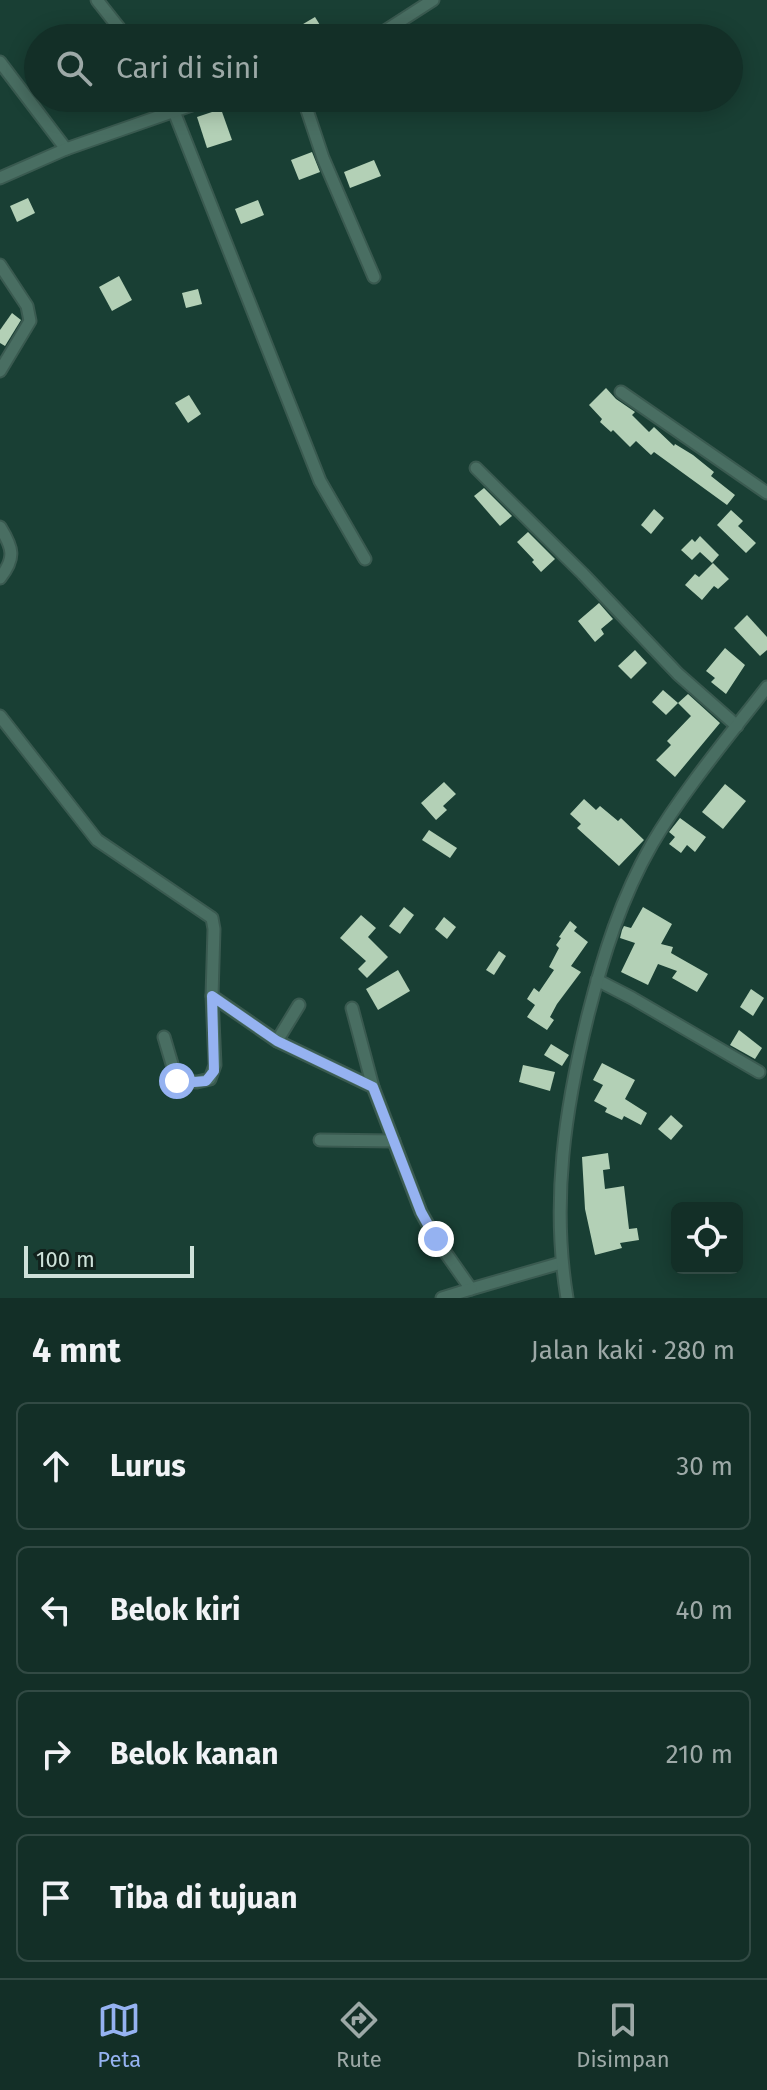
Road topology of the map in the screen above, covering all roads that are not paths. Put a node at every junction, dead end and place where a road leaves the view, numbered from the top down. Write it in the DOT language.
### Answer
graph roads {
  1 [pos="97,0"];
  2 [pos="433,0"];
  3 [pos="116,24"];
  4 [pos="396,24"];
  5 [pos="0,62"];
  6 [pos="24,94"];
  7 [pos="38,112"];
  8 [pos="158,112"];
  9 [pos="179,112"];
  10 [pos="308,112"];
  11 [pos="66,149"];
  12 [pos="0,178"];
  13 [pos="0,265"];
  14 [pos="374,277"];
  15 [pos="0,371"];
  16 [pos="621,392"];
  17 [pos="476,468"];
  18 [pos="767,493"];
  19 [pos="0,527"];
  20 [pos="365,559"];
  21 [pos="0,578"];
  22 [pos="767,687"];
  23 [pos="0,716"];
  24 [pos="737,726"];
  25 [pos="597,980"];
  26 [pos="212,996"];
  27 [pos="299,1005"];
  28 [pos="352,1008"];
  29 [pos="164,1037"];
  30 [pos="277,1041"];
  31 [pos="759,1072"];
  32 [pos="373,1087"];
  33 [pos="320,1140"];
  34 [pos="394,1141"];
  35 [pos="561,1263"];
  36 [pos="471,1289"];
  37 [pos="442,1298"];
  38 [pos="567,1298"];
  1 -- 3 [label="street"];
  2 -- 4 [label="street"];
  5 -- 6 [label="street"];
  7 -- 11 [label="street"];
  8 -- 11 [label="street"];
  9 -- 20 [label="street"];
  10 -- 14 [label="street"];
  11 -- 12 [label="street"];
  13 -- 15 [label="street"];
  16 -- 18 [label="street"];
  17 -- 24 [label="street"];
  19 -- 21 [label="street"];
  22 -- 24 [label="street"];
  23 -- 26 [label="street"];
  24 -- 25 [label="street"];
  25 -- 31 [label="street"];
  25 -- 35 [label="street"];
  26 -- 29 [label="street"];
  26 -- 30 [label="street"];
  27 -- 30 [label="street"];
  28 -- 32 [label="street"];
  30 -- 32 [label="street"];
  32 -- 34 [label="street"];
  33 -- 34 [label="street"];
  34 -- 36 [label="street"];
  35 -- 36 [label="street"];
  35 -- 38 [label="street"];
  36 -- 37 [label="street"];
}
